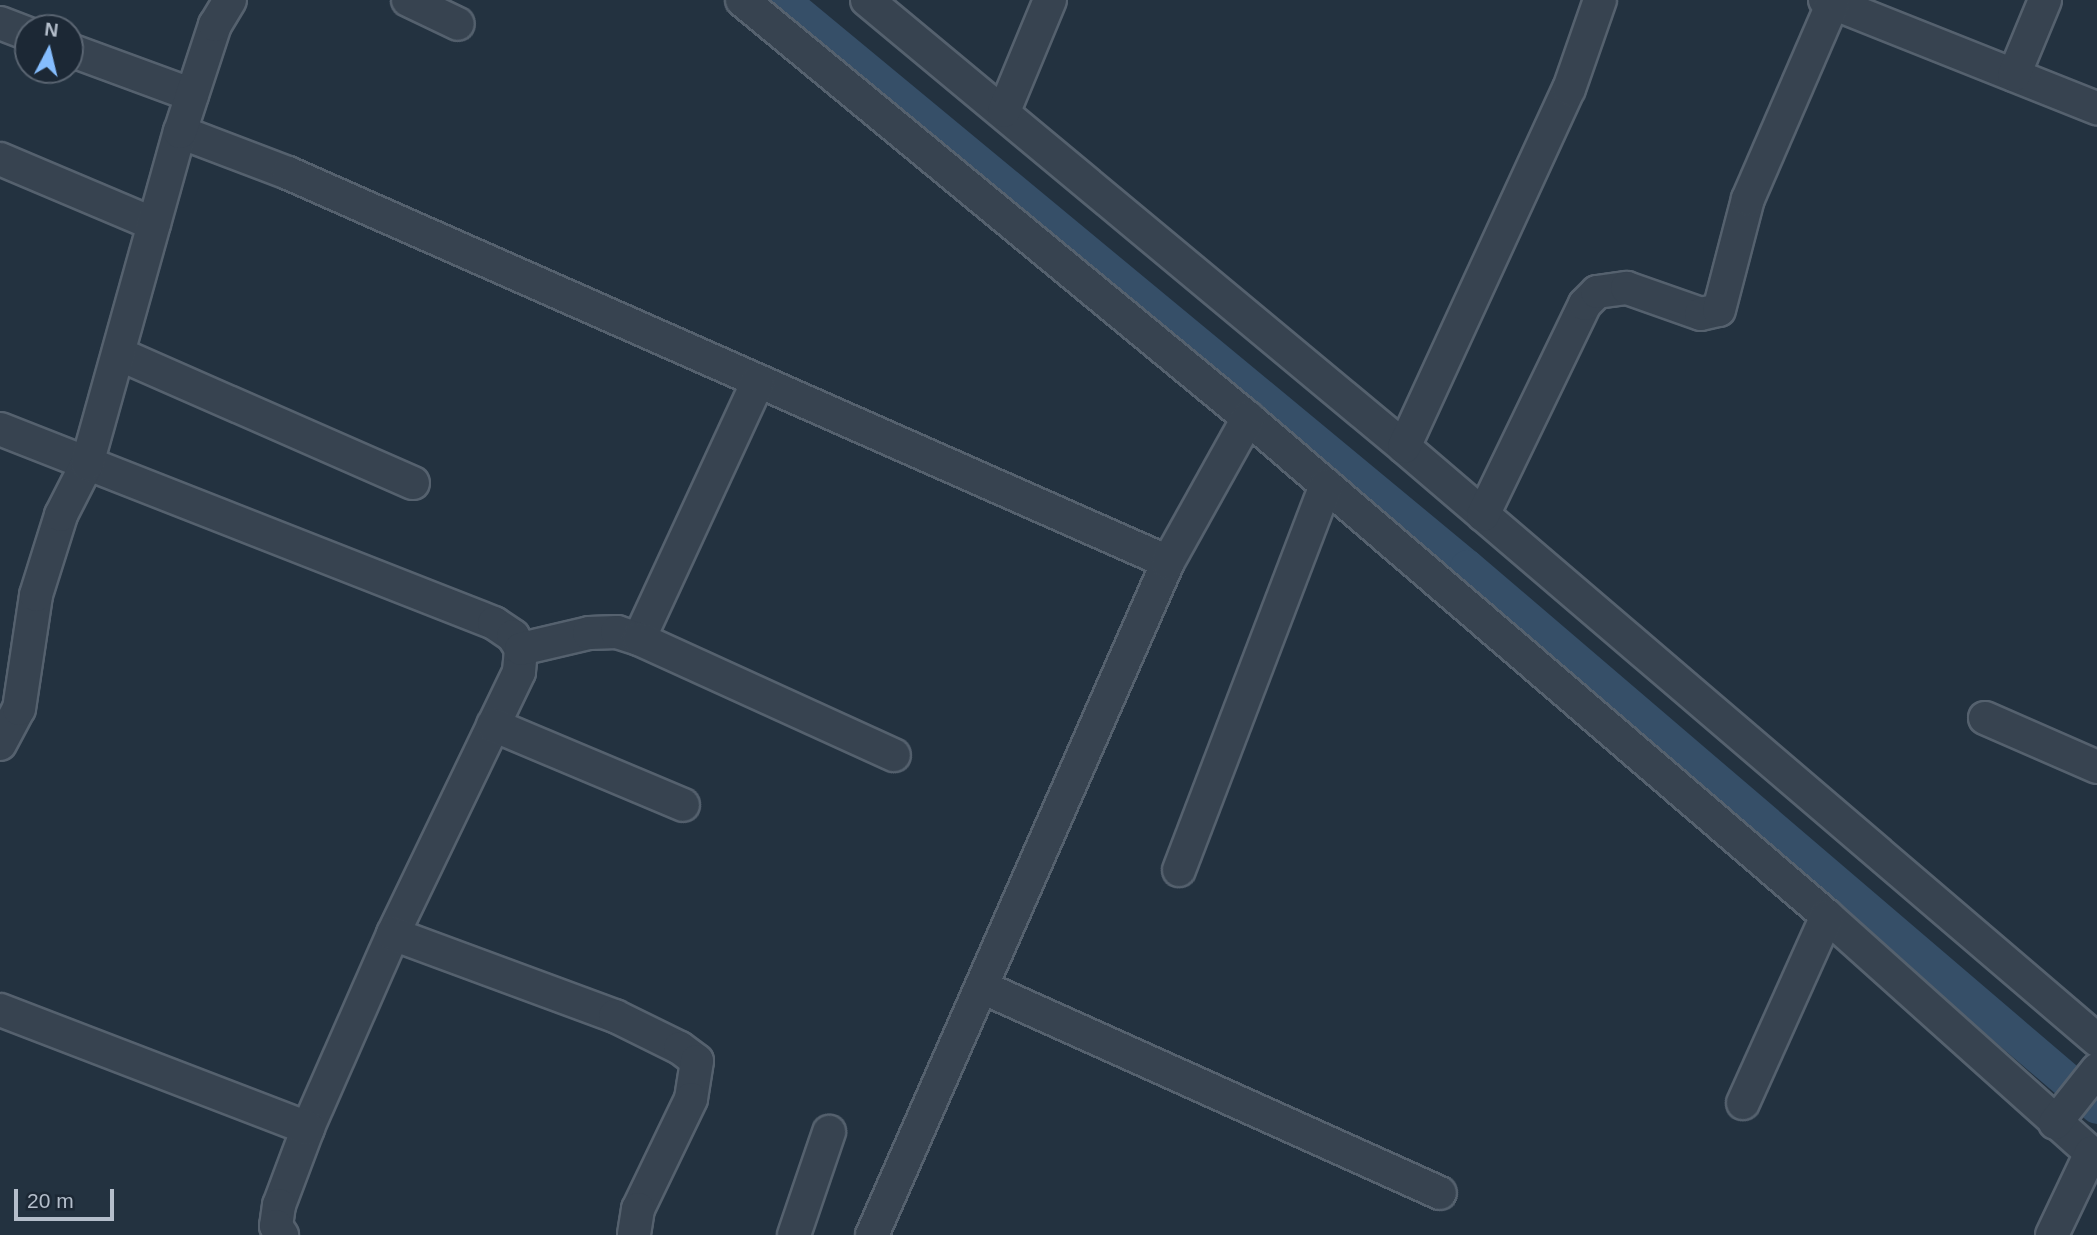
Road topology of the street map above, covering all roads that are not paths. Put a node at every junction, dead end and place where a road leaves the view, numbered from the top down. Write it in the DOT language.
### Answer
graph roads {
  1 [pos="230,0"];
  2 [pos="408,0"];
  3 [pos="742,0"];
  4 [pos="867,0"];
  5 [pos="1050,0"];
  6 [pos="1601,0"];
  7 [pos="2045,0"];
  8 [pos="1829,2"];
  9 [pos="458,23"];
  10 [pos="84,55"];
  11 [pos="2014,75"];
  12 [pos="192,95"];
  13 [pos="2097,108"];
  14 [pos="1004,111"];
  15 [pos="180,132"];
  16 [pos="0,159"];
  17 [pos="154,224"];
  18 [pos="119,354"];
  19 [pos="758,382"];
  20 [pos="1248,418"];
  21 [pos="0,429"];
  22 [pos="1404,447"];
  23 [pos="87,464"];
  24 [pos="413,483"];
  25 [pos="1326,485"];
  26 [pos="1483,514"];
  27 [pos="1168,562"];
  28 [pos="639,639"];
  29 [pos="521,649"];
  30 [pos="1985,718"];
  31 [pos="493,725"];
  32 [pos="0,744"];
  33 [pos="894,755"];
  34 [pos="2097,767"];
  35 [pos="683,805"];
  36 [pos="1178,870"];
  37 [pos="1827,916"];
  38 [pos="393,934"];
  39 [pos="982,987"];
  40 [pos="0,1010"];
  41 [pos="2097,1041"];
  42 [pos="2097,1070"];
  43 [pos="1743,1103"];
  44 [pos="2064,1112"];
  45 [pos="308,1128"];
  46 [pos="829,1132"];
  47 [pos="2094,1155"];
  48 [pos="1440,1193"];
  49 [pos="883,1232"];
  50 [pos="282,1235"];
  51 [pos="634,1235"];
  52 [pos="794,1235"];
  53 [pos="2052,1235"];
  1 -- 12 [label="street"];
  2 -- 9 [label="street"];
  3 -- 20 [label="street"];
  4 -- 14 [label="street"];
  5 -- 14 [label="street"];
  6 -- 22 [label="street"];
  7 -- 11 [label="street"];
  8 -- 11 [label="street"];
  8 -- 26 [label="street"];
  10 -- 12 [label="street"];
  11 -- 13 [label="street"];
  12 -- 15 [label="street"];
  14 -- 22 [label="street"];
  15 -- 17 [label="street"];
  15 -- 19 [label="street"];
  16 -- 17 [label="street"];
  17 -- 18 [label="street"];
  18 -- 23 [label="street"];
  18 -- 24 [label="street"];
  19 -- 27 [label="street"];
  19 -- 28 [label="street"];
  20 -- 25 [label="street"];
  20 -- 27 [label="street"];
  21 -- 23 [label="street"];
  22 -- 26 [label="street"];
  23 -- 29 [label="street"];
  23 -- 32 [label="street"];
  25 -- 36 [label="street"];
  25 -- 37 [label="street"];
  26 -- 41 [label="street"];
  27 -- 39 [label="street"];
  28 -- 29 [label="street"];
  28 -- 33 [label="street"];
  29 -- 31 [label="street"];
  30 -- 34 [label="street"];
  31 -- 35 [label="street"];
  31 -- 38 [label="street"];
  37 -- 43 [label="street"];
  37 -- 44 [label="street"];
  38 -- 45 [label="street"];
  38 -- 51 [label="street"];
  39 -- 48 [label="street"];
  39 -- 49 [label="street"];
  40 -- 45 [label="street"];
  42 -- 44 [label="street"];
  44 -- 47 [label="street"];
  45 -- 50 [label="street"];
  46 -- 52 [label="street"];
  47 -- 53 [label="street"];
}
